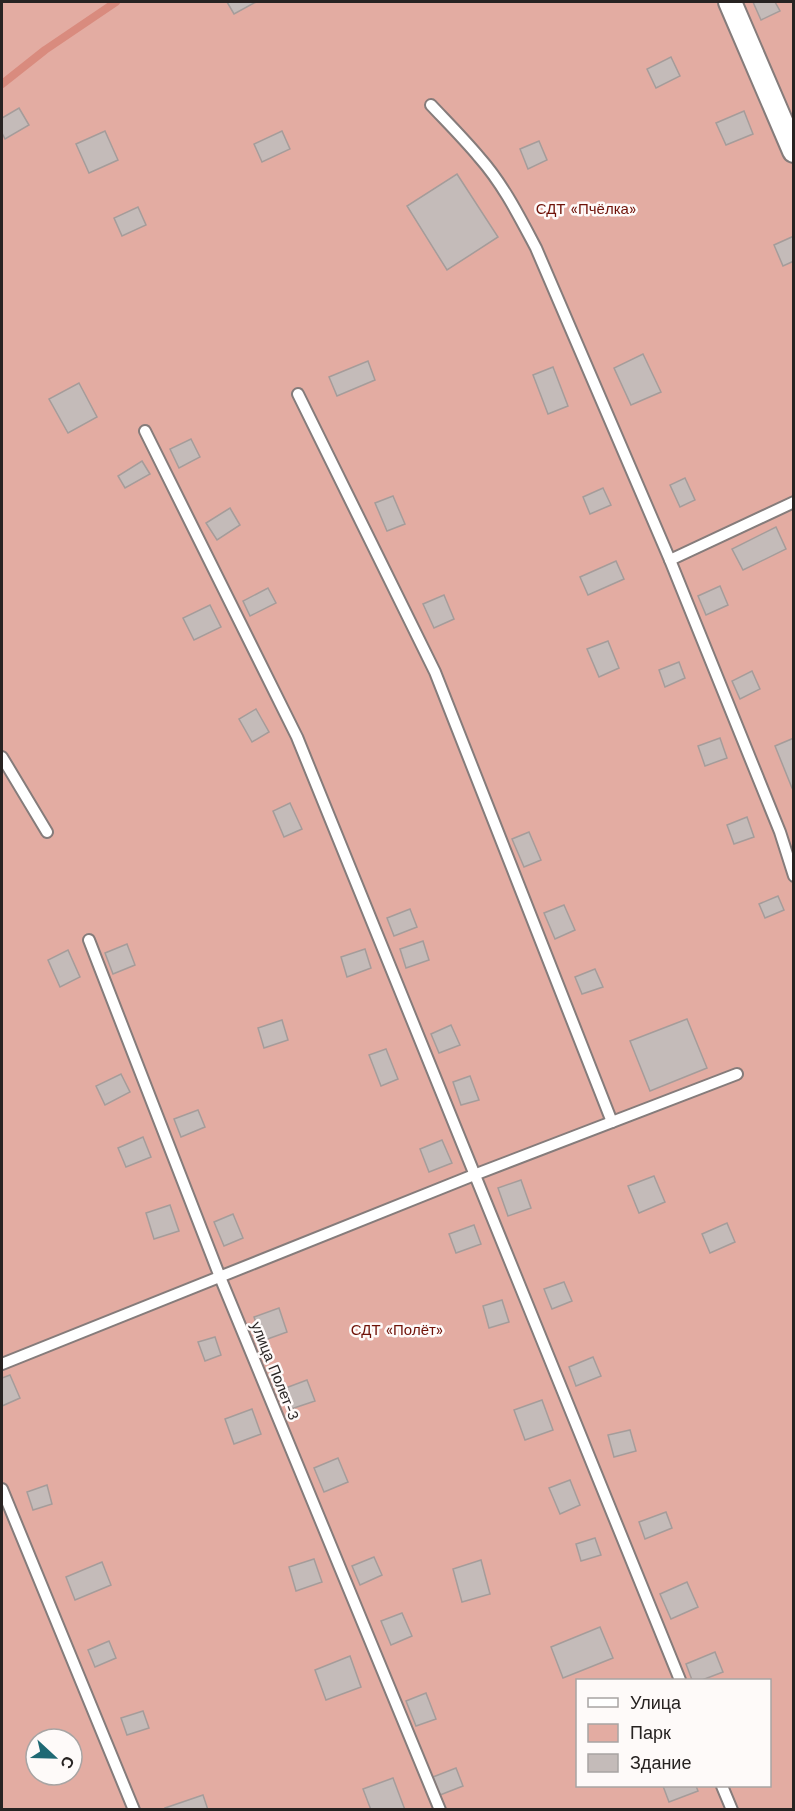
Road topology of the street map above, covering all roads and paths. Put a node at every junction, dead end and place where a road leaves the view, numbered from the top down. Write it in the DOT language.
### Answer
graph roads {
  1 [pos="730,2"];
  2 [pos="431,105"];
  3 [pos="794,151"];
  4 [pos="298,394"];
  5 [pos="145,431"];
  6 [pos="794,502"];
  7 [pos="670,560"];
  8 [pos="2,757"];
  9 [pos="47,832"];
  10 [pos="794,876"];
  11 [pos="89,940"];
  12 [pos="737,1074"];
  13 [pos="612,1122"];
  14 [pos="474,1175"];
  15 [pos="220,1277"];
  16 [pos="2,1364"];
  17 [pos="2,1490"];
  18 [pos="680,1679"];
  19 [pos="723,1787"];
  20 [pos="134,1809"];
  21 [pos="440,1809"];
  22 [pos="732,1809"];
  1 -- 3 [label="street"];
  2 -- 7 [label="lane"];
  4 -- 13 [label="lane"];
  5 -- 14 [label="lane"];
  6 -- 7 [label="lane"];
  7 -- 10 [label="lane"];
  8 -- 9 [label="lane"];
  11 -- 15 [label="lane, улица Полет-3"];
  12 -- 13 [label="lane"];
  13 -- 14 [label="lane"];
  14 -- 15 [label="lane"];
  14 -- 18 [label="lane"];
  15 -- 16 [label="lane"];
  15 -- 21 [label="lane, улица Полет-3"];
  17 -- 20 [label="lane"];
  19 -- 22 [label="lane"];
}
